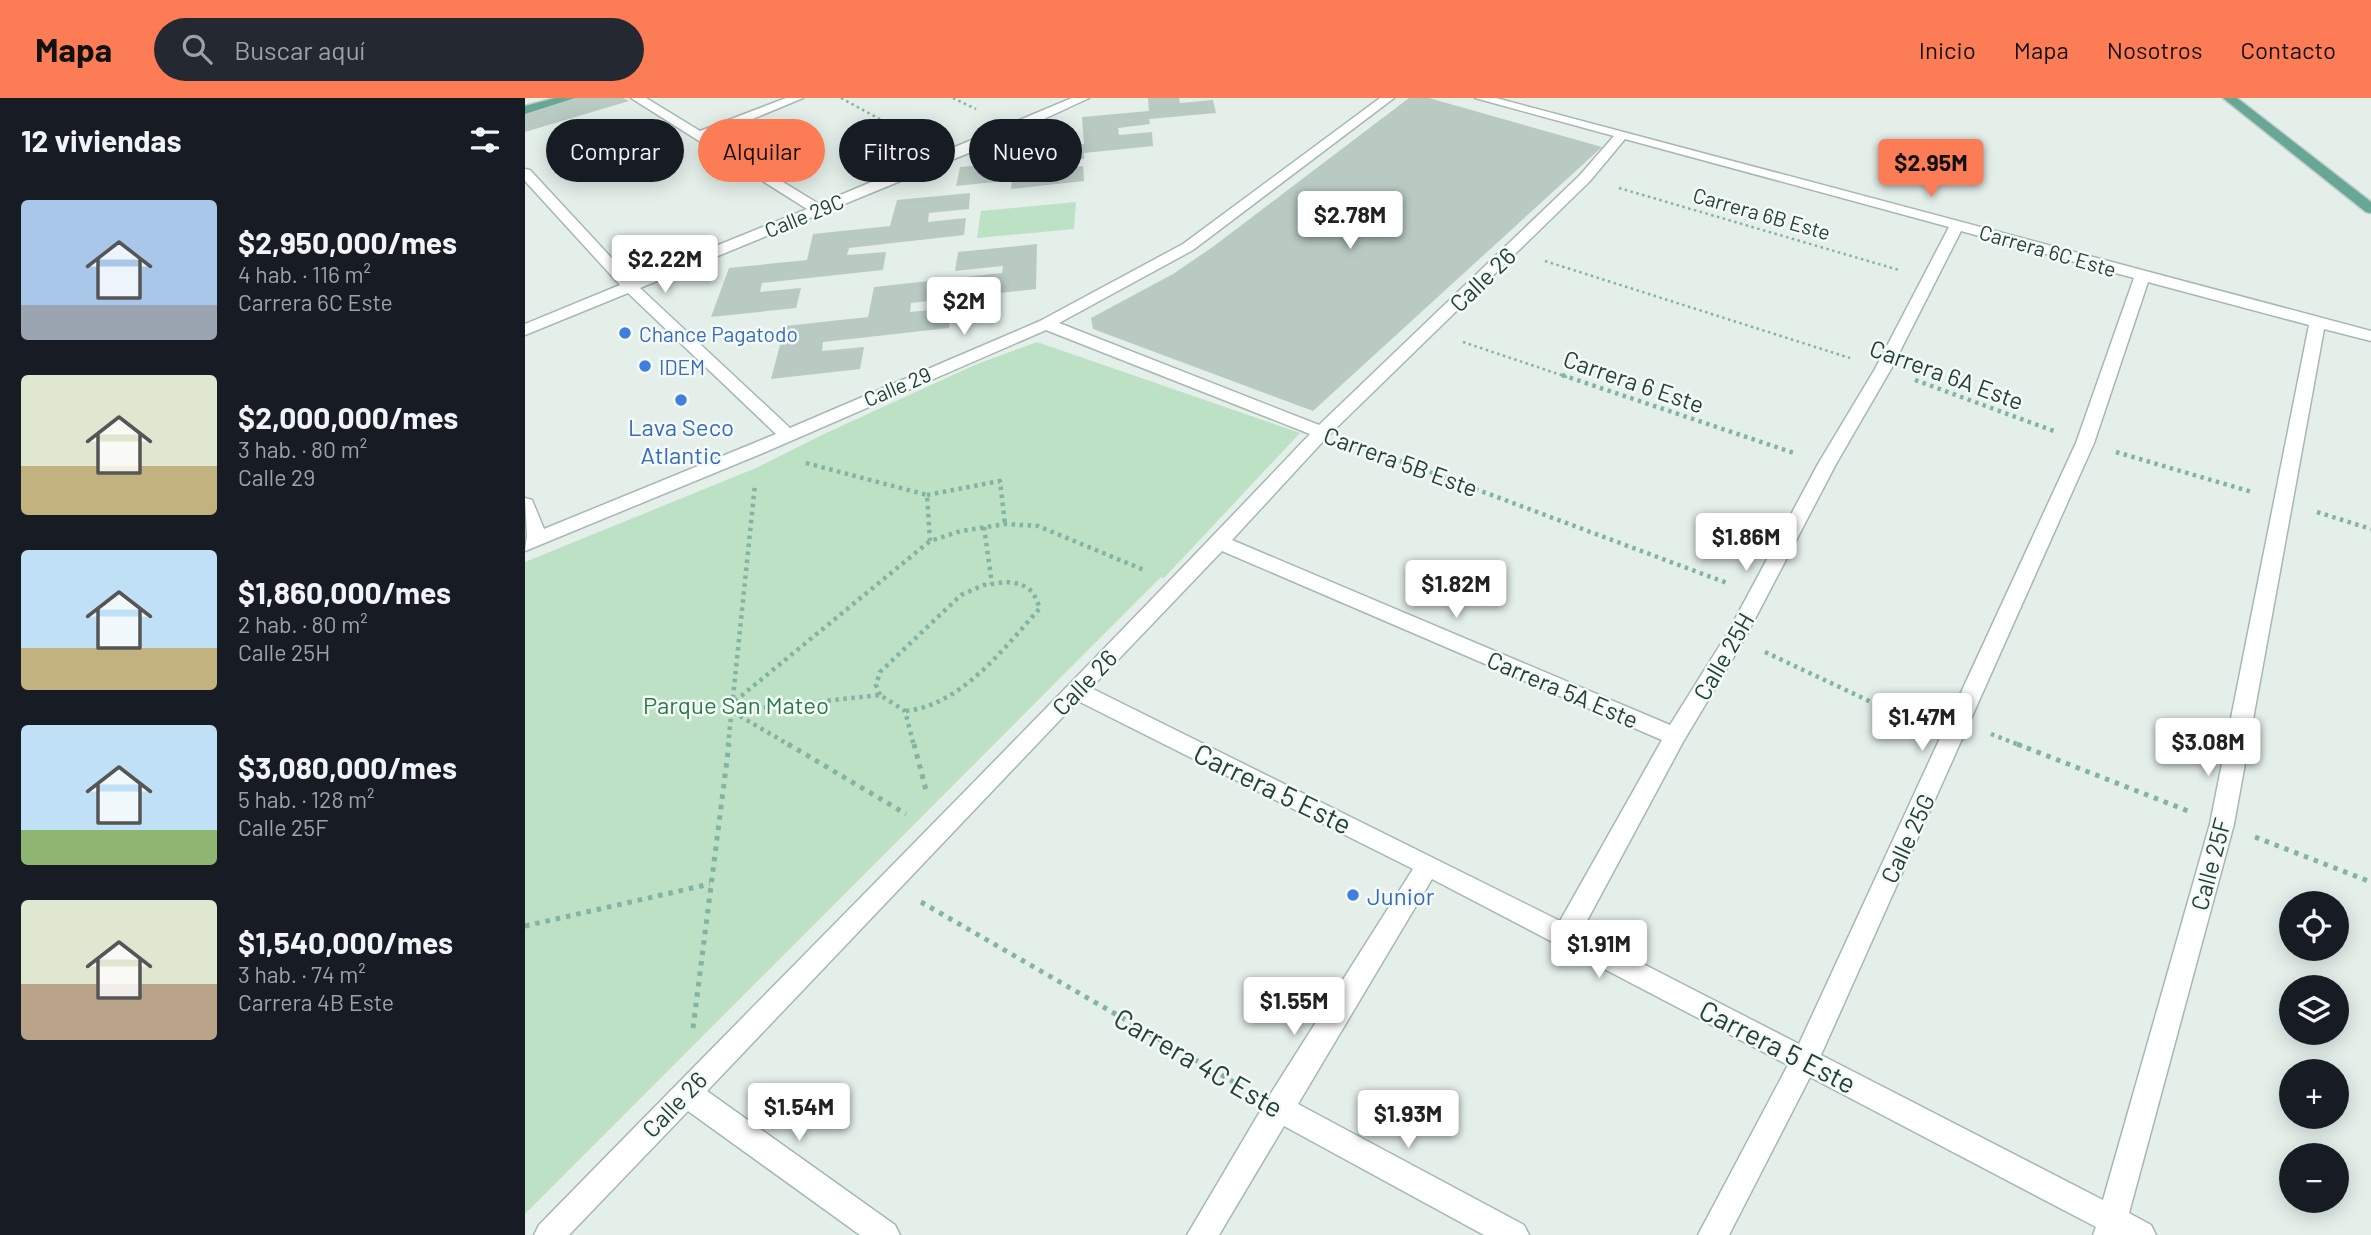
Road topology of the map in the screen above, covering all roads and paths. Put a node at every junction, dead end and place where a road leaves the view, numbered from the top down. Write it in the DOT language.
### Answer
graph roads {
  1 [pos="569,98"];
  2 [pos="637,98"];
  3 [pos="797,98"];
  4 [pos="841,98"];
  5 [pos="1083,98"];
  6 [pos="1388,98"];
  7 [pos="1481,98"];
  8 [pos="2229,98"];
  9 [pos="525,110"];
  10 [pos="743,119"];
  11 [pos="880,119"];
  12 [pos="1623,134"];
  13 [pos="698,135"];
  14 [pos="955,153"];
  15 [pos="525,173"];
  16 [pos="1585,178"];
  17 [pos="773,182"];
  18 [pos="886,182"];
  19 [pos="2371,208"];
  20 [pos="818,210"];
  21 [pos="1957,225"];
  22 [pos="1511,250"];
  23 [pos="2142,277"];
  24 [pos="1930,279"];
  25 [pos="630,287"];
  26 [pos="2317,323"];
  27 [pos="1046,324"];
  28 [pos="525,330"];
  29 [pos="1429,330"];
  30 [pos="2371,336"];
  31 [pos="1883,369"];
  32 [pos="1322,432"];
  33 [pos="787,435"];
  34 [pos="2085,443"];
  35 [pos="757,449"];
  36 [pos="1827,464"];
  37 [pos="927,495"];
  38 [pos="2282,501"];
  39 [pos="525,504"];
  40 [pos="1005,524"];
  41 [pos="984,527"];
  42 [pos="2371,529"];
  43 [pos="930,541"];
  44 [pos="531,542"];
  45 [pos="1219,542"];
  46 [pos="992,584"];
  47 [pos="1179,584"];
  48 [pos="1757,594"];
  49 [pos="1735,638"];
  50 [pos="1075,690"];
  51 [pos="880,695"];
  52 [pos="734,702"];
  53 [pos="732,711"];
  54 [pos="905,711"];
  55 [pos="1960,722"];
  56 [pos="1675,736"];
  57 [pos="2221,824"];
  58 [pos="937,832"];
  59 [pos="1428,865"];
  60 [pos="2371,882"];
  61 [pos="888,883"];
  62 [pos="711,884"];
  63 [pos="525,926"];
  64 [pos="1565,937"];
  65 [pos="1805,1060"];
  66 [pos="685,1092"];
  67 [pos="1278,1108"];
  68 [pos="2109,1227"];
  69 [pos="549,1235"];
  70 [pos="885,1235"];
  71 [pos="1202,1235"];
  72 [pos="1514,1235"];
  73 [pos="1713,1235"];
  74 [pos="2141,1235"];
  1 -- 9 [label="main road"];
  2 -- 13 [label="street"];
  3 -- 10 [label="street"];
  4 -- 11 [label="path"];
  5 -- 14 [label="street, Calle 29C"];
  6 -- 27 [label="street, Calle 29"];
  7 -- 12 [label="street, Carrera 6C Este"];
  8 -- 19 [label="main road"];
  12 -- 16 [label="street, Calle 26"];
  12 -- 21 [label="street, Carrera 6C Este"];
  15 -- 25 [label="street"];
  16 -- 22 [label="street, Calle 26"];
  16 -- 24 [label="path, Carrera 6B Este"];
  17 -- 20 [label="street"];
  18 -- 20 [label="street, Calle 29C"];
  20 -- 25 [label="street, Calle 29C"];
  21 -- 23 [label="street, Carrera 6C Este"];
  21 -- 24 [label="street, Calle 25H"];
  22 -- 29 [label="street, Calle 26"];
  22 -- 31 [label="path, Carrera 6A Este"];
  23 -- 26 [label="street, Carrera 6C Este"];
  23 -- 34 [label="street, Calle 25G"];
  24 -- 31 [label="street, Calle 25H"];
  25 -- 28 [label="street, Calle 29C"];
  25 -- 33 [label="street"];
  26 -- 30 [label="street, Carrera 6C Este"];
  26 -- 38 [label="street, Calle 25F"];
  27 -- 32 [label="street, Carrera 5B Este"];
  27 -- 33 [label="street, Calle 29"];
  29 -- 32 [label="street, Calle 26"];
  29 -- 36 [label="path, Carrera 6 Este"];
  31 -- 34 [label="path, Carrera 6A Este"];
  31 -- 36 [label="street, Calle 25H"];
  32 -- 45 [label="street, Calle 26"];
  32 -- 48 [label="path, Carrera 5B Este"];
  33 -- 35 [label="street, Calle 29"];
  34 -- 38 [label="path, Carrera 6A Este"];
  34 -- 55 [label="street, Calle 25G"];
  35 -- 37 [label="path"];
  35 -- 44 [label="street, Calle 29"];
  35 -- 52 [label="path"];
  36 -- 48 [label="street, Calle 25H"];
  37 -- 40 [label="path"];
  37 -- 43 [label="path"];
  38 -- 42 [label="path, Carrera 6A Este"];
  38 -- 57 [label="street, Calle 25F"];
  39 -- 44 [label="street"];
  40 -- 41 [label="path"];
  40 -- 47 [label="path"];
  41 -- 43 [label="path"];
  41 -- 46 [label="path"];
  43 -- 52 [label="path"];
  45 -- 47 [label="street, Calle 26"];
  45 -- 56 [label="street, Carrera 5A Este"];
  46 -- 51 [label="path"];
  46 -- 54 [label="path"];
  47 -- 50 [label="street, Calle 26"];
  48 -- 49 [label="street, Calle 25H"];
  49 -- 55 [label="path"];
  49 -- 56 [label="street, Calle 25H"];
  50 -- 58 [label="street, Calle 26"];
  50 -- 59 [label="street, Carrera 5 Este"];
  51 -- 53 [label="path"];
  51 -- 54 [label="path"];
  52 -- 53 [label="path"];
  53 -- 58 [label="path"];
  53 -- 62 [label="path"];
  54 -- 58 [label="path"];
  55 -- 57 [label="path"];
  55 -- 65 [label="street, Calle 25G"];
  56 -- 64 [label="street, Calle 25H"];
  57 -- 60 [label="path"];
  57 -- 68 [label="street, Calle 25F"];
  58 -- 61 [label="street, Calle 26"];
  59 -- 64 [label="street, Carrera 5 Este"];
  59 -- 67 [label="street"];
  61 -- 66 [label="street, Calle 26"];
  61 -- 67 [label="path, Carrera 4C Este"];
  62 -- 63 [label="path"];
  62 -- 66 [label="path"];
  64 -- 65 [label="street, Carrera 5 Este"];
  65 -- 68 [label="street, Carrera 5 Este"];
  65 -- 73 [label="street, Calle 25G"];
  66 -- 69 [label="street, Calle 26"];
  66 -- 70 [label="street"];
  67 -- 71 [label="street"];
  67 -- 72 [label="street, Carrera 4C Este"];
  68 -- 74 [label="street, Carrera 5 Este"];
}
